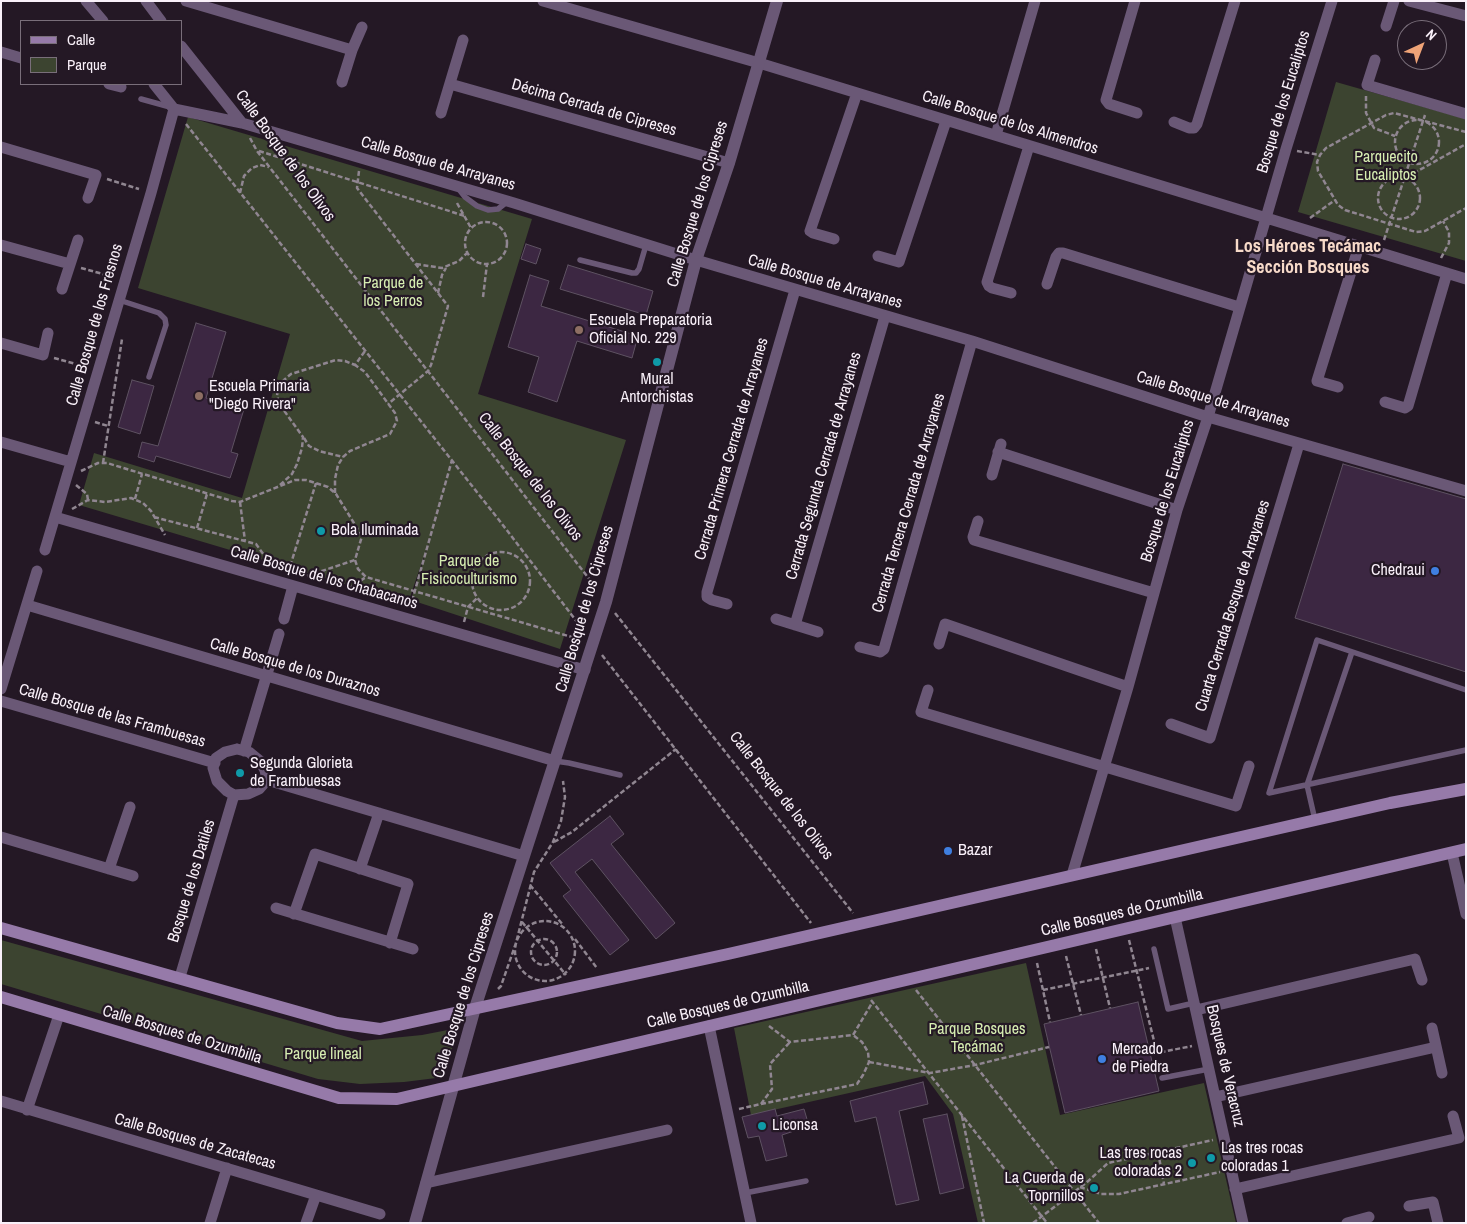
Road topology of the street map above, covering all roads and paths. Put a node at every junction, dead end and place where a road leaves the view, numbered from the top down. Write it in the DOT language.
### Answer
graph roads {
  1 [pos="86,1"];
  2 [pos="146,1"];
  3 [pos="186,1"];
  4 [pos="543,1"];
  5 [pos="777,1"];
  6 [pos="1036,1"];
  7 [pos="1135,1"];
  8 [pos="1235,1"];
  9 [pos="1332,1"];
  10 [pos="1394,1"];
  11 [pos="1409,1"];
  12 [pos="1466,16"];
  13 [pos="102,20"];
  14 [pos="161,20"];
  15 [pos="1386,26"];
  16 [pos="362,27"];
  17 [pos="463,40"];
  18 [pos="182,47"];
  19 [pos="352,50"];
  20 [pos="1,52"];
  21 [pos="20,58"];
  22 [pos="1374,60"];
  23 [pos="759,63"];
  24 [pos="342,82"];
  25 [pos="450,84"];
  26 [pos="1367,84"];
  27 [pos="113,85"];
  28 [pos="155,85"];
  29 [pos="121,87"];
  30 [pos="857,93"];
  31 [pos="141,99"];
  32 [pos="1427,104"];
  33 [pos="174,109"];
  34 [pos="441,113"];
  35 [pos="1137,113"];
  36 [pos="1466,114"];
  37 [pos="946,121"];
  38 [pos="1424,121"];
  39 [pos="1174,122"];
  40 [pos="242,123"];
  41 [pos="1371,123"];
  42 [pos="1466,132"];
  43 [pos="996,135"];
  44 [pos="1395,136"];
  45 [pos="1466,144"];
  46 [pos="1030,146"];
  47 [pos="1,147"];
  48 [pos="1286,149"];
  49 [pos="257,151"];
  50 [pos="1437,152"];
  51 [pos="1320,154"];
  52 [pos="361,158"];
  53 [pos="1436,161"];
  54 [pos="729,163"];
  55 [pos="1410,164"];
  56 [pos="270,167"];
  57 [pos="96,175"];
  58 [pos="1405,178"];
  59 [pos="358,182"];
  60 [pos="151,193"];
  61 [pos="240,193"];
  62 [pos="88,198"];
  63 [pos="1335,200"];
  64 [pos="1466,208"];
  65 [pos="465,216"];
  66 [pos="1266,218"];
  67 [pos="1392,218"];
  68 [pos="1443,221"];
  69 [pos="1390,224"];
  70 [pos="1297,228"];
  71 [pos="834,239"];
  72 [pos="78,240"];
  73 [pos="1,245"];
  74 [pos="646,245"];
  75 [pos="1359,246"];
  76 [pos="467,253"];
  77 [pos="1380,253"];
  78 [pos="878,256"];
  79 [pos="580,260"];
  80 [pos="696,260"];
  81 [pos="70,264"];
  82 [pos="416,264"];
  83 [pos="487,264"];
  84 [pos="447,266"];
  85 [pos="1434,270"];
  86 [pos="1447,273"];
  87 [pos="1466,279"];
  88 [pos="125,280"];
  89 [pos="1046,284"];
  90 [pos="62,289"];
  91 [pos="795,290"];
  92 [pos="1011,293"];
  93 [pos="438,294"];
  94 [pos="483,297"];
  95 [pos="119,300"];
  96 [pos="1239,307"];
  97 [pos="885,316"];
  98 [pos="114,319"];
  99 [pos="48,333"];
  100 [pos="972,341"];
  101 [pos="1,343"];
  102 [pos="365,351"];
  103 [pos="43,355"];
  104 [pos="355,365"];
  105 [pos="98,370"];
  106 [pos="428,371"];
  107 [pos="149,377"];
  108 [pos="1338,388"];
  109 [pos="399,394"];
  110 [pos="1385,402"];
  111 [pos="388,404"];
  112 [pos="1208,416"];
  113 [pos="303,437"];
  114 [pos="1,442"];
  115 [pos="1299,444"];
  116 [pos="343,456"];
  117 [pos="452,460"];
  118 [pos="71,462"];
  119 [pos="102,463"];
  120 [pos="142,474"];
  121 [pos="992,475"];
  122 [pos="67,477"];
  123 [pos="316,483"];
  124 [pos="279,486"];
  125 [pos="1466,491"];
  126 [pos="207,493"];
  127 [pos="336,494"];
  128 [pos="135,499"];
  129 [pos="88,500"];
  130 [pos="240,502"];
  131 [pos="1177,510"];
  132 [pos="154,516"];
  133 [pos="55,517"];
  134 [pos="978,521"];
  135 [pos="197,528"];
  136 [pos="245,541"];
  137 [pos="45,550"];
  138 [pos="174,552"];
  139 [pos="355,560"];
  140 [pos="531,561"];
  141 [pos="525,564"];
  142 [pos="37,571"];
  143 [pos="366,577"];
  144 [pos="289,585"];
  145 [pos="415,592"];
  146 [pos="1154,593"];
  147 [pos="334,598"];
  148 [pos="478,598"];
  149 [pos="606,602"];
  150 [pos="727,604"];
  151 [pos="27,605"];
  152 [pos="468,607"];
  153 [pos="407,619"];
  154 [pos="776,619"];
  155 [pos="284,620"];
  156 [pos="795,625"];
  157 [pos="818,632"];
  158 [pos="279,634"];
  159 [pos="460,634"];
  160 [pos="593,643"];
  161 [pos="939,644"];
  162 [pos="860,647"];
  163 [pos="1352,652"];
  164 [pos="584,670"];
  165 [pos="266,676"];
  166 [pos="1128,687"];
  167 [pos="1,689"];
  168 [pos="928,690"];
  169 [pos="1466,690"];
  170 [pos="1,701"];
  171 [pos="1171,724"];
  172 [pos="676,749"];
  173 [pos="1466,750"];
  174 [pos="244,751"];
  175 [pos="555,761"];
  176 [pos="214,763"];
  177 [pos="1105,766"];
  178 [pos="1249,766"];
  179 [pos="620,775"];
  180 [pos="267,780"];
  181 [pos="1307,785"];
  182 [pos="1466,789"];
  183 [pos="234,794"];
  184 [pos="130,807"];
  185 [pos="380,813"];
  186 [pos="1315,820"];
  187 [pos="1,837"];
  188 [pos="553,842"];
  189 [pos="1466,850"];
  190 [pos="1452,854"];
  191 [pos="524,856"];
  192 [pos="109,869"];
  193 [pos="360,869"];
  194 [pos="519,872"];
  195 [pos="1072,875"];
  196 [pos="133,876"];
  197 [pos="531,886"];
  198 [pos="508,906"];
  199 [pos="276,908"];
  200 [pos="294,914"];
  201 [pos="1466,914"];
  202 [pos="1175,917"];
  203 [pos="521,921"];
  204 [pos="861,923"];
  205 [pos="526,927"];
  206 [pos="1,928"];
  207 [pos="1126,928"];
  208 [pos="568,932"];
  209 [pos="819,933"];
  210 [pos="1093,936"];
  211 [pos="537,941"];
  212 [pos="390,942"];
  213 [pos="516,943"];
  214 [pos="1063,943"];
  215 [pos="413,949"];
  216 [pos="1035,949"];
  217 [pos="1154,950"];
  218 [pos="554,961"];
  219 [pos="1158,966"];
  220 [pos="1136,970"];
  221 [pos="565,974"];
  222 [pos="180,977"];
  223 [pos="1103,978"];
  224 [pos="606,979"];
  225 [pos="907,979"];
  226 [pos="1422,980"];
  227 [pos="883,984"];
  228 [pos="1073,984"];
  229 [pos="575,986"];
  230 [pos="862,990"];
  231 [pos="1043,990"];
  232 [pos="495,992"];
  233 [pos="1,997"];
  234 [pos="872,1003"];
  235 [pos="1195,1007"];
  236 [pos="475,1008"];
  237 [pos="1110,1008"];
  238 [pos="59,1015"];
  239 [pos="755,1015"];
  240 [pos="1081,1015"];
  241 [pos="1050,1022"];
  242 [pos="709,1026"];
  243 [pos="1432,1028"];
  244 [pos="853,1035"];
  245 [pos="790,1042"];
  246 [pos="1203,1044"];
  247 [pos="1049,1047"];
  248 [pos="1436,1047"];
  249 [pos="869,1062"];
  250 [pos="975,1065"];
  251 [pos="1209,1069"];
  252 [pos="1442,1073"];
  253 [pos="930,1074"];
  254 [pos="1162,1078"];
  255 [pos="454,1086"];
  256 [pos="1215,1097"];
  257 [pos="1,1101"];
  258 [pos="761,1104"];
  259 [pos="27,1110"];
  260 [pos="727,1111"];
  261 [pos="962,1115"];
  262 [pos="1453,1116"];
  263 [pos="667,1130"];
  264 [pos="1224,1138"];
  265 [pos="1158,1152"];
  266 [pos="227,1168"];
  267 [pos="1231,1170"];
  268 [pos="806,1181"];
  269 [pos="426,1183"];
  270 [pos="1164,1184"];
  271 [pos="1080,1187"];
  272 [pos="1235,1189"];
  273 [pos="1074,1191"];
  274 [pos="745,1194"];
  275 [pos="316,1195"];
  276 [pos="1409,1206"];
  277 [pos="380,1214"];
  278 [pos="1042,1216"];
  279 [pos="1369,1218"];
  280 [pos="210,1223"];
  281 [pos="306,1223"];
  282 [pos="415,1223"];
  283 [pos="751,1223"];
  284 [pos="984,1223"];
  285 [pos="1033,1223"];
  286 [pos="1042,1223"];
  287 [pos="1047,1223"];
  288 [pos="1099,1223"];
  289 [pos="1243,1223"];
  290 [pos="1347,1223"];
  291 [pos="1438,1223"];
  1 -- 13 [label="street"];
  2 -- 14 [label="street"];
  3 -- 19 [label="street"];
  4 -- 23 [label="street, Calle Bosque de los Almendros"];
  5 -- 23 [label="street, Calle Bosque de los Cipreses"];
  6 -- 43 [label="street"];
  7 -- 35 [label="street"];
  8 -- 39 [label="street"];
  9 -- 48 [label="street, Bosque de los Eucaliptos"];
  10 -- 15 [label="street"];
  11 -- 12 [label="street"];
  16 -- 19 [label="street"];
  17 -- 25 [label="street"];
  18 -- 40 [label="street, Calle Bosque de los Olivos"];
  19 -- 24 [label="street"];
  20 -- 21 [label="street"];
  22 -- 26 [label="street"];
  23 -- 30 [label="street, Calle Bosque de los Almendros"];
  23 -- 54 [label="street, Calle Bosque de los Cipreses"];
  25 -- 34 [label="street"];
  25 -- 54 [label="street, Décima Cerrada de Cipreses"];
  26 -- 32 [label="street"];
  26 -- 41 [label="path"];
  27 -- 29 [label="street"];
  28 -- 33 [label="street"];
  30 -- 37 [label="street, Calle Bosque de los Almendros"];
  30 -- 71 [label="street"];
  31 -- 33 [label="lane"];
  32 -- 36 [label="street"];
  32 -- 38 [label="path"];
  33 -- 40 [label="street, Calle Bosque de Arrayanes"];
  33 -- 60 [label="street, Calle Bosque de los Fresnos"];
  33 -- 61 [label="path"];
  37 -- 43 [label="street, Calle Bosque de los Almendros"];
  37 -- 78 [label="street"];
  38 -- 41 [label="path"];
  38 -- 42 [label="path"];
  38 -- 44 [label="path"];
  38 -- 50 [label="path"];
  38 -- 55 [label="path"];
  40 -- 49 [label="path, Calle Bosque de los Olivos"];
  40 -- 52 [label="street, Calle Bosque de Arrayanes"];
  41 -- 44 [label="path"];
  41 -- 51 [label="path"];
  43 -- 46 [label="street, Calle Bosque de los Almendros"];
  44 -- 55 [label="path"];
  45 -- 53 [label="path"];
  46 -- 66 [label="street, Calle Bosque de los Almendros"];
  46 -- 92 [label="street"];
  47 -- 57 [label="street"];
  48 -- 51 [label="path"];
  48 -- 66 [label="street, Bosque de los Eucaliptos"];
  49 -- 56 [label="path, Calle Bosque de los Olivos"];
  49 -- 59 [label="path"];
  50 -- 53 [label="path"];
  50 -- 55 [label="path"];
  51 -- 63 [label="path"];
  52 -- 59 [label="path"];
  52 -- 74 [label="street, Calle Bosque de Arrayanes"];
  53 -- 58 [label="path"];
  54 -- 80 [label="street, Calle Bosque de los Cipreses"];
  55 -- 58 [label="path"];
  56 -- 61 [label="path"];
  56 -- 106 [label="path, Calle Bosque de los Olivos"];
  57 -- 60 [label="path"];
  57 -- 62 [label="street"];
  58 -- 67 [label="path"];
  58 -- 67 [label="path"];
  58 -- 67 [label="path"];
  59 -- 65 [label="path"];
  59 -- 82 [label="path"];
  60 -- 88 [label="street, Calle Bosque de los Fresnos"];
  61 -- 102 [label="path"];
  63 -- 69 [label="path"];
  63 -- 70 [label="path"];
  64 -- 68 [label="path"];
  66 -- 70 [label="street, Calle Bosque de los Almendros"];
  66 -- 96 [label="street, Bosque de los Eucaliptos"];
  67 -- 69 [label="path"];
  68 -- 69 [label="path"];
  68 -- 85 [label="path"];
  69 -- 77 [label="path"];
  70 -- 75 [label="street, Calle Bosque de los Almendros"];
  72 -- 81 [label="street"];
  73 -- 81 [label="street"];
  74 -- 79 [label="lane"];
  74 -- 80 [label="street, Calle Bosque de Arrayanes"];
  75 -- 77 [label="street, Calle Bosque de los Almendros"];
  75 -- 108 [label="street"];
  76 -- 83 [label="path"];
  76 -- 83 [label="path"];
  76 -- 84 [label="path"];
  77 -- 85 [label="street, Calle Bosque de los Almendros"];
  80 -- 91 [label="street, Calle Bosque de Arrayanes"];
  80 -- 149 [label="street, Calle Bosque de los Cipreses"];
  81 -- 88 [label="path"];
  81 -- 90 [label="street"];
  82 -- 84 [label="path"];
  82 -- 93 [label="path"];
  83 -- 94 [label="path"];
  84 -- 93 [label="path"];
  85 -- 86 [label="street, Calle Bosque de los Almendros"];
  86 -- 87 [label="street, Calle Bosque de los Almendros"];
  86 -- 110 [label="street"];
  88 -- 95 [label="street, Calle Bosque de los Fresnos"];
  89 -- 96 [label="street"];
  91 -- 97 [label="street, Calle Bosque de Arrayanes"];
  91 -- 150 [label="street, Cerrada Primera Cerrada de Arrayanes"];
  93 -- 106 [label="path"];
  95 -- 98 [label="street, Calle Bosque de los Fresnos"];
  95 -- 107 [label="lane"];
  96 -- 112 [label="street, Bosque de los Eucaliptos"];
  97 -- 100 [label="street, Calle Bosque de Arrayanes"];
  97 -- 156 [label="street, Cerrada Segunda Cerrada de Arrayanes"];
  98 -- 105 [label="street, Calle Bosque de los Fresnos"];
  98 -- 119 [label="path"];
  99 -- 103 [label="street"];
  100 -- 112 [label="street, Calle Bosque de Arrayanes"];
  100 -- 162 [label="street, Cerrada Tercera Cerrada de Arrayanes"];
  101 -- 103 [label="street"];
  102 -- 104 [label="path"];
  102 -- 109 [label="path"];
  103 -- 105 [label="path"];
  104 -- 111 [label="path"];
  104 -- 113 [label="path"];
  105 -- 118 [label="street, Calle Bosque de los Fresnos"];
  106 -- 109 [label="path"];
  106 -- 149 [label="path, Calle Bosque de los Olivos"];
  109 -- 111 [label="path"];
  109 -- 117 [label="path"];
  111 -- 116 [label="path"];
  112 -- 115 [label="street, Calle Bosque de Arrayanes"];
  112 -- 131 [label="street, Bosque de los Eucaliptos"];
  113 -- 116 [label="path"];
  113 -- 124 [label="path"];
  114 -- 118 [label="street"];
  115 -- 125 [label="street, Calle Bosque de Arrayanes"];
  115 -- 171 [label="street, Cuarta Cerrada Bosque de Arrayanes"];
  116 -- 127 [label="path"];
  117 -- 140 [label="path"];
  117 -- 145 [label="path"];
  118 -- 122 [label="street, Calle Bosque de los Fresnos"];
  119 -- 120 [label="path"];
  119 -- 122 [label="path"];
  120 -- 126 [label="path"];
  120 -- 128 [label="path"];
  121 -- 131 [label="street"];
  122 -- 129 [label="path"];
  122 -- 133 [label="street, Calle Bosque de los Fresnos"];
  123 -- 124 [label="path"];
  123 -- 127 [label="path"];
  123 -- 144 [label="path"];
  124 -- 130 [label="path"];
  126 -- 130 [label="path"];
  126 -- 135 [label="path"];
  127 -- 139 [label="path"];
  128 -- 129 [label="path"];
  128 -- 132 [label="path"];
  129 -- 133 [label="path"];
  130 -- 136 [label="path"];
  131 -- 146 [label="street, Bosque de los Eucaliptos"];
  132 -- 135 [label="path"];
  132 -- 138 [label="path"];
  133 -- 137 [label="street, Calle Bosque de los Fresnos"];
  133 -- 138 [label="street, Calle Bosque de los Chabacanos"];
  134 -- 146 [label="street"];
  135 -- 136 [label="path"];
  136 -- 144 [label="path"];
  138 -- 144 [label="street, Calle Bosque de los Chabacanos"];
  139 -- 143 [label="path"];
  139 -- 144 [label="path"];
  140 -- 141 [label="path"];
  140 -- 160 [label="path"];
  141 -- 148 [label="path"];
  141 -- 148 [label="path"];
  142 -- 151 [label="street"];
  143 -- 145 [label="path"];
  143 -- 147 [label="path"];
  144 -- 147 [label="street, Calle Bosque de los Chabacanos"];
  144 -- 155 [label="street"];
  145 -- 152 [label="path"];
  145 -- 153 [label="path"];
  146 -- 166 [label="street, Bosque de los Eucaliptos"];
  147 -- 153 [label="street, Calle Bosque de los Chabacanos"];
  148 -- 152 [label="path"];
  149 -- 160 [label="street, Calle Bosque de los Cipreses"];
  149 -- 204 [label="path, Calle Bosque de los Olivos"];
  151 -- 165 [label="street, Calle Bosque de los Duraznos"];
  151 -- 167 [label="street"];
  152 -- 159 [label="path"];
  152 -- 160 [label="path"];
  153 -- 159 [label="street, Calle Bosque de los Chabacanos"];
  154 -- 156 [label="street"];
  156 -- 157 [label="street"];
  158 -- 165 [label="street"];
  159 -- 164 [label="street, Calle Bosque de los Chabacanos"];
  160 -- 164 [label="street, Calle Bosque de los Cipreses"];
  160 -- 172 [label="path"];
  161 -- 166 [label="street"];
  163 -- 169 [label="lane"];
  163 -- 181 [label="lane"];
  163 -- 181 [label="lane"];
  164 -- 175 [label="street, Calle Bosque de los Cipreses"];
  165 -- 174 [label="street"];
  165 -- 175 [label="street, Calle Bosque de los Duraznos"];
  166 -- 177 [label="street, Bosque de los Eucaliptos"];
  168 -- 177 [label="street"];
  170 -- 176 [label="street, Calle Bosque de las Frambuesas"];
  172 -- 188 [label="path"];
  172 -- 209 [label="path"];
  173 -- 181 [label="lane"];
  174 -- 176 [label="street"];
  174 -- 180 [label="street"];
  175 -- 179 [label="lane"];
  175 -- 188 [label="path"];
  175 -- 191 [label="street, Calle Bosque de los Cipreses"];
  176 -- 183 [label="street"];
  177 -- 178 [label="street"];
  177 -- 195 [label="street, Bosque de los Eucaliptos"];
  180 -- 183 [label="street"];
  180 -- 185 [label="street"];
  181 -- 186 [label="lane"];
  182 -- 186 [label="main road"];
  183 -- 222 [label="street, Bosque de los Datiles"];
  184 -- 192 [label="street"];
  185 -- 191 [label="street"];
  185 -- 193 [label="street"];
  186 -- 195 [label="main road"];
  187 -- 192 [label="street"];
  188 -- 197 [label="path"];
  189 -- 190 [label="main road, Calle Bosques de Ozumbilla"];
  190 -- 201 [label="street"];
  190 -- 202 [label="main road, Calle Bosques de Ozumbilla"];
  191 -- 194 [label="street, Calle Bosque de los Cipreses"];
  192 -- 196 [label="street"];
  193 -- 200 [label="street"];
  193 -- 212 [label="street"];
  194 -- 197 [label="path"];
  194 -- 198 [label="street, Calle Bosque de los Cipreses"];
  195 -- 204 [label="main road"];
  197 -- 203 [label="path"];
  197 -- 208 [label="path"];
  198 -- 203 [label="path"];
  198 -- 236 [label="street, Calle Bosque de los Cipreses"];
  199 -- 200 [label="street"];
  200 -- 212 [label="street"];
  202 -- 207 [label="main road, Calle Bosques de Ozumbilla"];
  202 -- 235 [label="street, Bosques de Veracruz"];
  203 -- 205 [label="path"];
  203 -- 213 [label="path"];
  204 -- 209 [label="main road"];
  205 -- 208 [label="path"];
  205 -- 211 [label="path"];
  205 -- 213 [label="path"];
  206 -- 222 [label="main road"];
  207 -- 210 [label="main road, Calle Bosques de Ozumbilla"];
  207 -- 220 [label="path"];
  208 -- 221 [label="path"];
  208 -- 224 [label="path"];
  209 -- 224 [label="main road"];
  210 -- 214 [label="main road, Calle Bosques de Ozumbilla"];
  210 -- 223 [label="path"];
  211 -- 218 [label="path"];
  211 -- 218 [label="path"];
  211 -- 218 [label="path"];
  212 -- 215 [label="street"];
  213 -- 221 [label="path"];
  213 -- 232 [label="path"];
  214 -- 216 [label="main road, Calle Bosques de Ozumbilla"];
  214 -- 228 [label="path"];
  216 -- 225 [label="main road, Calle Bosques de Ozumbilla"];
  216 -- 231 [label="path"];
  217 -- 219 [label="lane"];
  218 -- 221 [label="path"];
  219 -- 220 [label="path"];
  219 -- 235 [label="lane"];
  220 -- 223 [label="path"];
  220 -- 246 [label="path"];
  221 -- 229 [label="path"];
  222 -- 236 [label="main road"];
  223 -- 228 [label="path"];
  223 -- 237 [label="path"];
  224 -- 229 [label="main road"];
  225 -- 227 [label="main road, Calle Bosques de Ozumbilla"];
  225 -- 250 [label="path"];
  226 -- 235 [label="street"];
  227 -- 230 [label="main road, Calle Bosques de Ozumbilla"];
  227 -- 234 [label="path"];
  228 -- 231 [label="path"];
  228 -- 240 [label="path"];
  229 -- 236 [label="main road"];
  230 -- 234 [label="path"];
  230 -- 239 [label="main road, Calle Bosques de Ozumbilla"];
  231 -- 241 [label="path"];
  233 -- 238 [label="main road, Calle Bosques de Ozumbilla"];
  234 -- 244 [label="path"];
  234 -- 253 [label="path"];
  235 -- 246 [label="street, Bosques de Veracruz"];
  236 -- 255 [label="street, Calle Bosque de los Cipreses"];
  238 -- 255 [label="main road, Calle Bosques de Ozumbilla"];
  238 -- 259 [label="street"];
  239 -- 242 [label="main road, Calle Bosques de Ozumbilla"];
  239 -- 245 [label="path"];
  242 -- 255 [label="main road, Calle Bosques de Ozumbilla"];
  242 -- 260 [label="street"];
  243 -- 248 [label="street"];
  244 -- 245 [label="path"];
  244 -- 249 [label="path"];
  245 -- 258 [label="path"];
  246 -- 251 [label="street, Bosques de Veracruz"];
  247 -- 250 [label="path"];
  248 -- 252 [label="street"];
  248 -- 256 [label="street"];
  249 -- 253 [label="path"];
  249 -- 258 [label="path"];
  250 -- 253 [label="path"];
  250 -- 273 [label="path"];
  251 -- 254 [label="lane"];
  251 -- 256 [label="street, Bosques de Veracruz"];
  253 -- 261 [label="path"];
  255 -- 269 [label="street, Calle Bosque de los Cipreses"];
  256 -- 264 [label="street, Bosques de Veracruz"];
  257 -- 259 [label="street, Calle Bosques de Zacatecas"];
  258 -- 260 [label="path"];
  259 -- 266 [label="street, Calle Bosques de Zacatecas"];
  260 -- 274 [label="street"];
  261 -- 278 [label="path"];
  261 -- 284 [label="path"];
  262 -- 272 [label="street"];
  263 -- 269 [label="street"];
  264 -- 265 [label="path"];
  264 -- 267 [label="street, Bosques de Veracruz"];
  265 -- 270 [label="path"];
  265 -- 271 [label="path"];
  266 -- 275 [label="street, Calle Bosques de Zacatecas"];
  266 -- 280 [label="street"];
  267 -- 270 [label="path"];
  267 -- 272 [label="street, Bosques de Veracruz"];
  268 -- 274 [label="lane"];
  269 -- 282 [label="street, Calle Bosque de los Cipreses"];
  270 -- 271 [label="path"];
  271 -- 273 [label="path"];
  272 -- 289 [label="street, Bosques de Veracruz"];
  273 -- 278 [label="path"];
  273 -- 288 [label="path"];
  274 -- 283 [label="street"];
  275 -- 277 [label="street, Calle Bosques de Zacatecas"];
  275 -- 281 [label="street"];
  276 -- 291 [label="street"];
  278 -- 285 [label="path"];
  278 -- 286 [label="path"];
  278 -- 287 [label="path"];
  279 -- 290 [label="street"];
}
